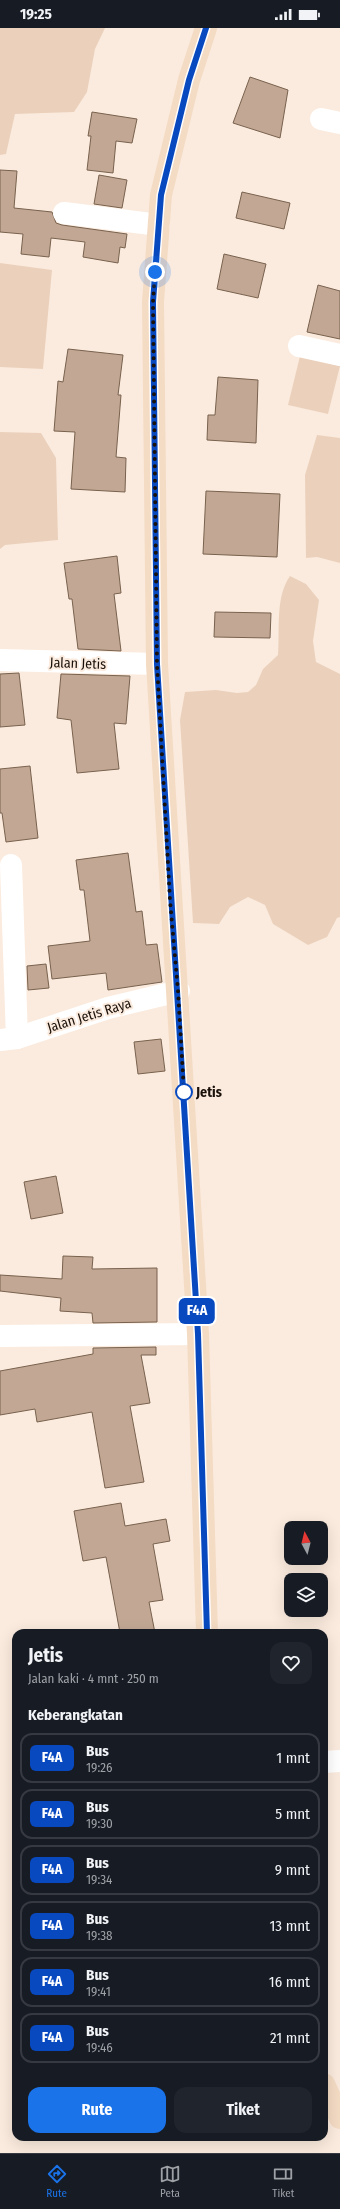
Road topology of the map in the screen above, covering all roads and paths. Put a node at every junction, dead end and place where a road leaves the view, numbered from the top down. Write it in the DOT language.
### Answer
graph roads {
  1 [pos="206,28"];
  2 [pos="64,213"];
  3 [pos="159,225"];
  4 [pos="299,346"];
  5 [pos="340,355"];
  6 [pos="0,660"];
  7 [pos="157,664"];
  8 [pos="11,865"];
  9 [pos="6,893"];
  10 [pos="178,991"];
  11 [pos="9,1039"];
  12 [pos="198,1334"];
  13 [pos="0,1336"];
  14 [pos="207,1629"];
  15 [pos="340,1761"];
  16 [pos="328,1762"];
  17 [pos="328,2092"];
  18 [pos="340,2118"];
  1 -- 3 [label="main road"];
  2 -- 3 [label="street"];
  3 -- 7 [label="main road"];
  4 -- 5 [label="street"];
  6 -- 7 [label="street, Jalan Jetis"];
  7 -- 10 [label="main road"];
  8 -- 9 [label="street"];
  9 -- 11 [label="street"];
  10 -- 11 [label="street, Jalan Jetis Raya"];
  10 -- 12 [label="main road"];
  12 -- 13 [label="street"];
  12 -- 14 [label="main road"];
  15 -- 16 [label="street"];
  17 -- 18 [label="main road"];
}
